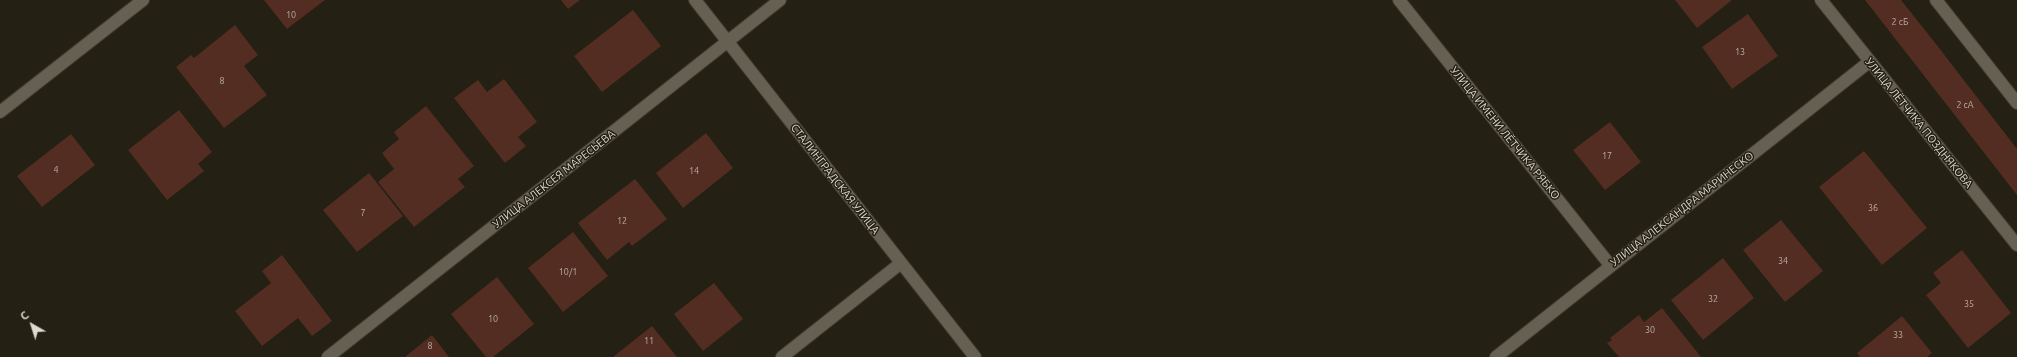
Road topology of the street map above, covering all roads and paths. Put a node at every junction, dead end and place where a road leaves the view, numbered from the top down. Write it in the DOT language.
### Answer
graph roads {
  1 [pos="143,0"];
  2 [pos="695,0"];
  3 [pos="780,0"];
  4 [pos="1399,0"];
  5 [pos="1821,0"];
  6 [pos="1942,2"];
  7 [pos="727,41"];
  8 [pos="1869,62"];
  9 [pos="2017,103"];
  10 [pos="0,112"];
  11 [pos="2017,245"];
  12 [pos="901,263"];
  13 [pos="1610,265"];
  14 [pos="328,357"];
  15 [pos="782,357"];
  16 [pos="975,357"];
  17 [pos="1496,357"];
  1 -- 10 [label="street"];
  2 -- 7 [label="street, СТАЛИНГРАДСКАЯ УЛИЦА"];
  3 -- 7 [label="street, УЛИЦА АЛЕКСЕЯ МАРЕСЬЕВА"];
  4 -- 13 [label="street, УЛИЦА ИМЕНИ ЛЁТЧИКА РЯБКО"];
  5 -- 8 [label="street, УЛИЦА ЛЁТЧИКА ПОЗДНЯКОВА"];
  6 -- 9 [label="street"];
  7 -- 12 [label="street, СТАЛИНГРАДСКАЯ УЛИЦА"];
  7 -- 14 [label="street, УЛИЦА АЛЕКСЕЯ МАРЕСЬЕВА"];
  8 -- 11 [label="street, УЛИЦА ЛЁТЧИКА ПОЗДНЯКОВА"];
  8 -- 13 [label="street, УЛИЦА АЛЕКСАНДРА МАРИНЕСКО"];
  12 -- 15 [label="street"];
  12 -- 16 [label="street, СТАЛИНГРАДСКАЯ УЛИЦА"];
  13 -- 17 [label="street, УЛИЦА АЛЕКСАНДРА МАРИНЕСКО"];
}
